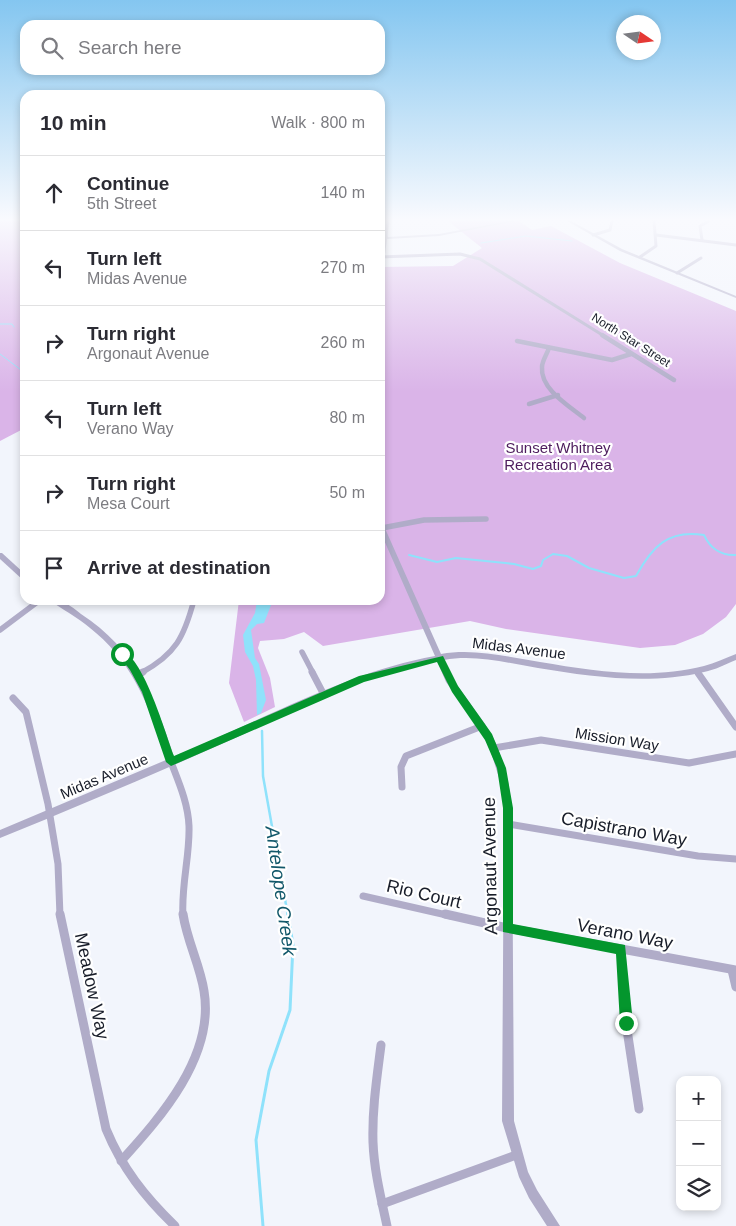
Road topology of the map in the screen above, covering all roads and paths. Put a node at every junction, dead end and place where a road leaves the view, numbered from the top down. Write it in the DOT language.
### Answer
graph roads {
  1 [pos="512,278"];
  2 [pos="690,278"];
  3 [pos="736,297"];
  4 [pos="517,340"];
  5 [pos="549,348"];
  6 [pos="631,354"];
  7 [pos="674,380"];
  8 [pos="558,395"];
  9 [pos="529,404"];
  10 [pos="584,418"];
  11 [pos="486,519"];
  12 [pos="385,525"];
  13 [pos="385,535"];
  14 [pos="0,555"];
  15 [pos="20,573"];
  16 [pos="33,605"];
  17 [pos="61,605"];
  18 [pos="192,605"];
  19 [pos="0,630"];
  20 [pos="302,652"];
  21 [pos="736,657"];
  22 [pos="440,658"];
  23 [pos="698,673"];
  24 [pos="137,675"];
  25 [pos="324,695"];
  26 [pos="13,698"];
  27 [pos="482,726"];
  28 [pos="736,727"];
  29 [pos="494,748"];
  30 [pos="736,754"];
  31 [pos="171,762"];
  32 [pos="402,787"];
  33 [pos="50,813"];
  34 [pos="508,824"];
  35 [pos="0,834"];
  36 [pos="736,859"];
  37 [pos="363,896"];
  38 [pos="508,928"];
  39 [pos="621,949"];
  40 [pos="734,970"];
  41 [pos="736,987"];
  42 [pos="380,1045"];
  43 [pos="639,1109"];
  44 [pos="516,1155"];
  45 [pos="121,1161"];
  46 [pos="382,1204"];
  47 [pos="175,1226"];
  48 [pos="387,1226"];
  49 [pos="554,1226"];
  1 -- 6 [label="street, North Star Street"];
  2 -- 3 [label="street"];
  4 -- 5 [label="street"];
  5 -- 6 [label="street"];
  5 -- 8 [label="street"];
  6 -- 7 [label="street, North Star Street"];
  8 -- 9 [label="street"];
  8 -- 10 [label="street"];
  11 -- 12 [label="street"];
  13 -- 22 [label="street, Argonaut Avenue"];
  14 -- 15 [label="street"];
  16 -- 19 [label="street"];
  17 -- 24 [label="street"];
  18 -- 24 [label="street"];
  20 -- 25 [label="street"];
  21 -- 23 [label="street, Midas Avenue"];
  22 -- 23 [label="street, Midas Avenue"];
  22 -- 25 [label="street, Midas Avenue"];
  22 -- 27 [label="street, Argonaut Avenue"];
  23 -- 28 [label="street"];
  24 -- 31 [label="street"];
  25 -- 31 [label="street, Midas Avenue"];
  26 -- 33 [label="street, Meadow Way"];
  27 -- 29 [label="street, Argonaut Avenue"];
  27 -- 32 [label="street"];
  29 -- 30 [label="street, Mission Way"];
  29 -- 34 [label="street, Argonaut Avenue"];
  31 -- 33 [label="street, Midas Avenue"];
  31 -- 45 [label="street"];
  33 -- 35 [label="street, Midas Avenue"];
  33 -- 45 [label="street, Meadow Way"];
  34 -- 36 [label="street, Capistrano Way"];
  34 -- 38 [label="street, Argonaut Avenue"];
  37 -- 38 [label="street, Rio Court"];
  38 -- 39 [label="street, Verano Way"];
  38 -- 44 [label="street, Argonaut Avenue"];
  39 -- 40 [label="street, Verano Way"];
  39 -- 43 [label="street"];
  40 -- 41 [label="street"];
  42 -- 46 [label="street"];
  44 -- 46 [label="street"];
  44 -- 49 [label="street, Argonaut Avenue"];
  45 -- 47 [label="street, Meadow Way"];
  46 -- 48 [label="street"];
}
